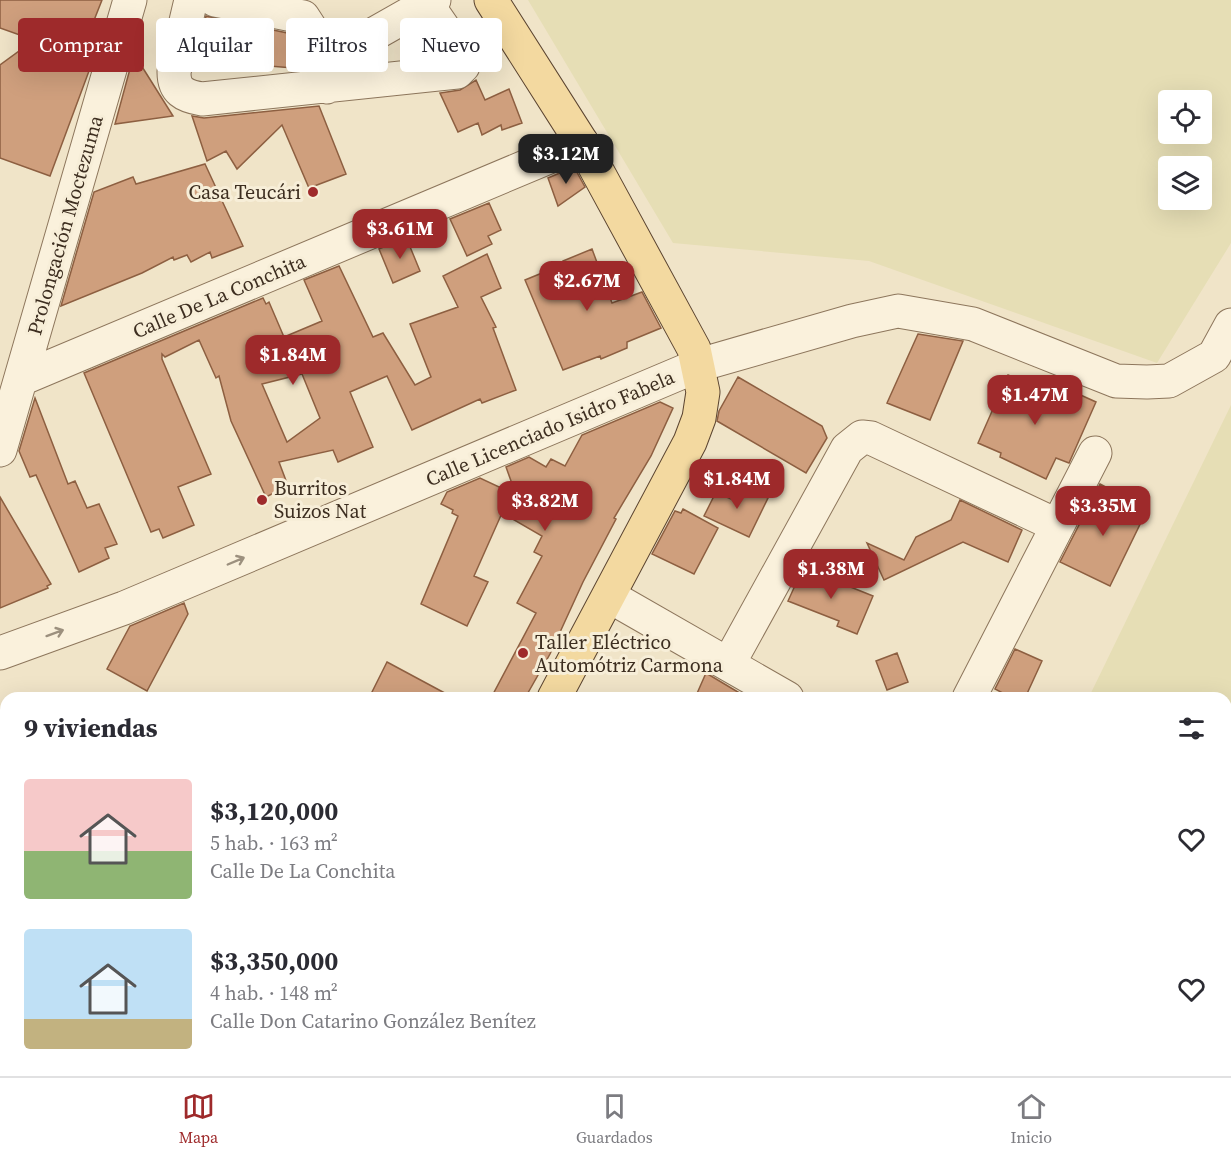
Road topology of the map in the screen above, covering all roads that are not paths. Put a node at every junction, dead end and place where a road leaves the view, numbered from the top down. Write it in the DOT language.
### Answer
graph roads {
  1 [pos="130,0"];
  2 [pos="191,0"];
  3 [pos="215,0"];
  4 [pos="490,0"];
  5 [pos="428,1"];
  6 [pos="324,75"];
  7 [pos="582,143"];
  8 [pos="1231,325"];
  9 [pos="699,365"];
  10 [pos="21,379"];
  11 [pos="0,450"];
  12 [pos="1095,453"];
  13 [pos="1056,525"];
  14 [pos="609,596"];
  15 [pos="0,653"];
  16 [pos="729,663"];
  17 [pos="557,692"];
  18 [pos="777,692"];
  19 [pos="972,692"];
  1 -- 10 [label="street, Prolongación Moctezuma"];
  2 -- 6 [label="street"];
  3 -- 6 [label="street"];
  4 -- 7 [label="main road"];
  5 -- 6 [label="street"];
  5 -- 6 [label="street"];
  7 -- 9 [label="main road"];
  7 -- 10 [label="street, Calle De La Conchita"];
  8 -- 9 [label="street, Calle Licenciado Isidro Fabela"];
  9 -- 14 [label="main road"];
  15 -- 9 [label="street, Calle Licenciado Isidro Fabela, one-way"];
  10 -- 11 [label="street, Prolongación Moctezuma"];
  12 -- 13 [label="street"];
  13 -- 16 [label="street"];
  13 -- 19 [label="street"];
  14 -- 16 [label="street"];
  14 -- 17 [label="main road"];
  16 -- 18 [label="street"];
}
